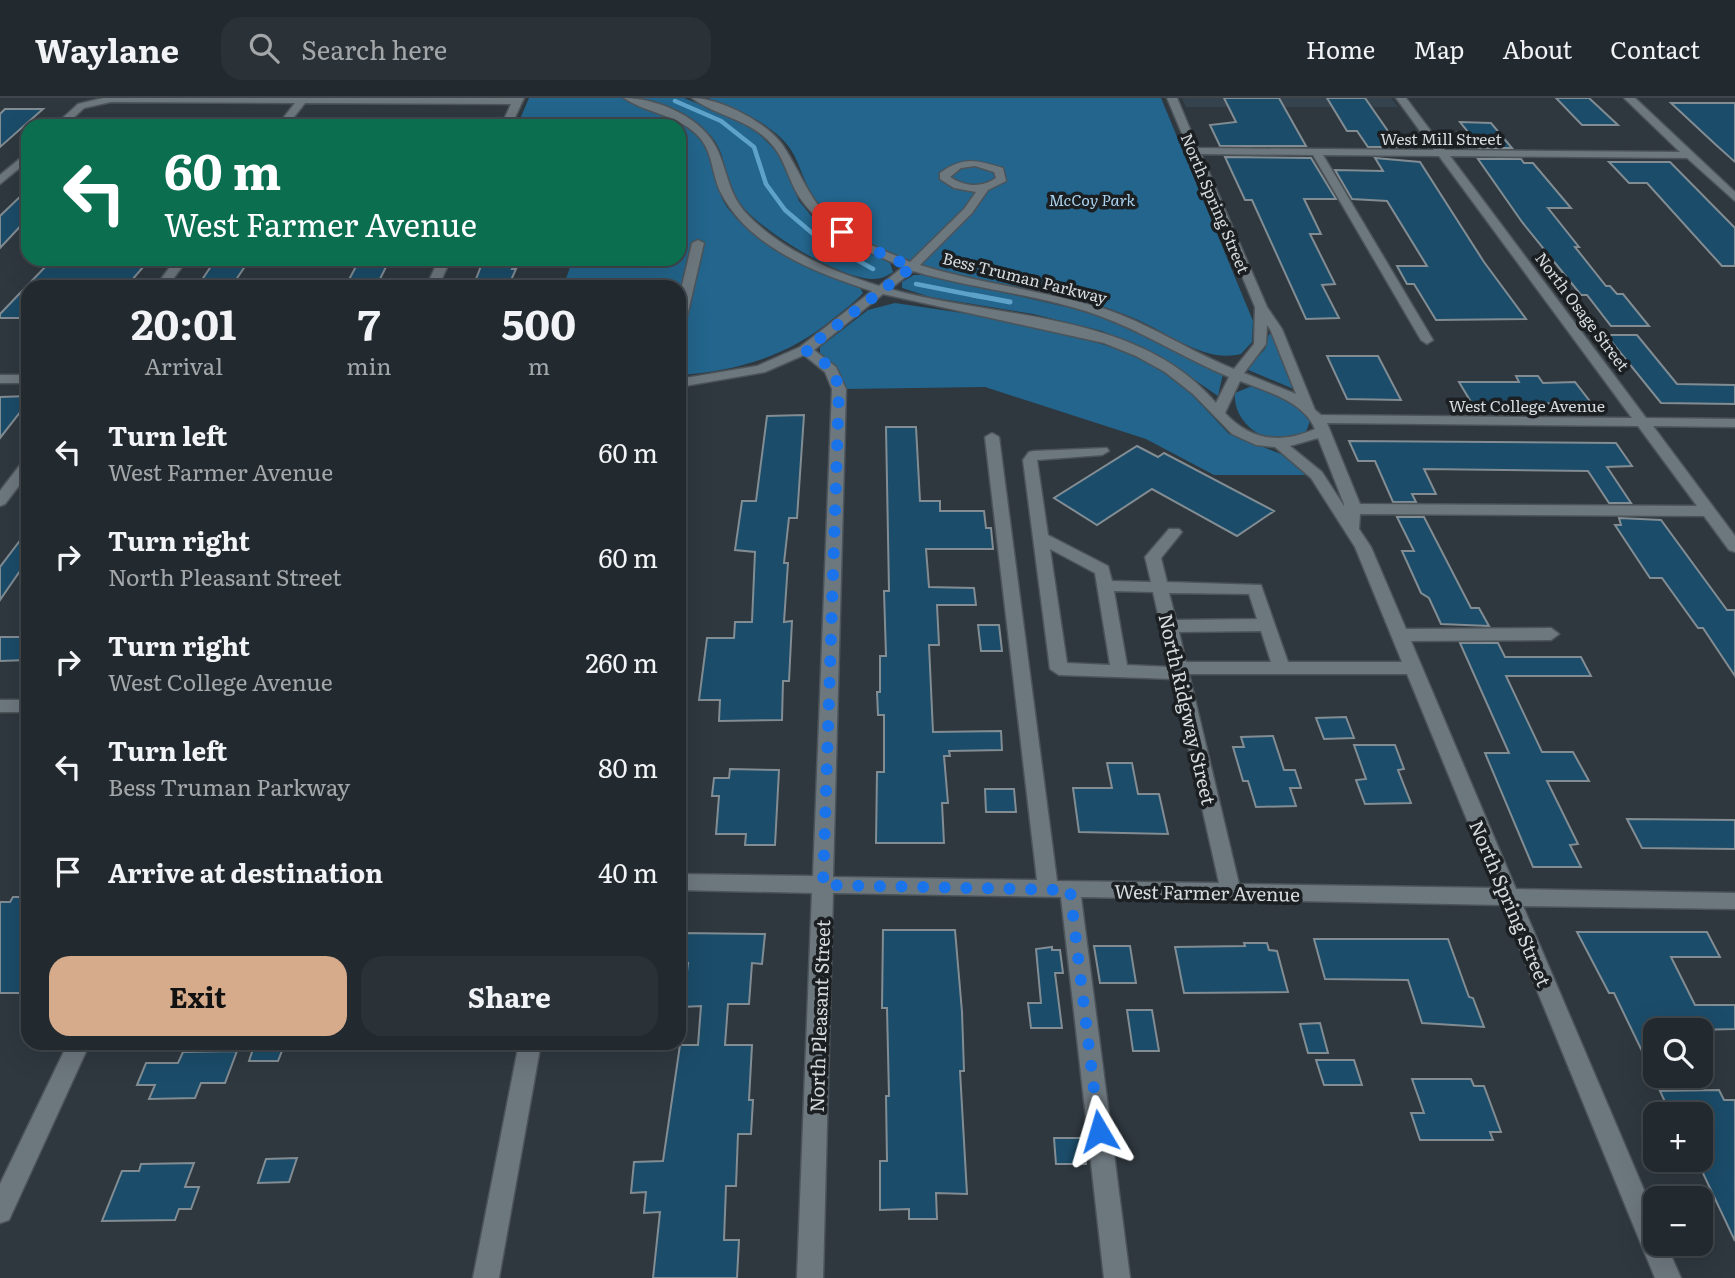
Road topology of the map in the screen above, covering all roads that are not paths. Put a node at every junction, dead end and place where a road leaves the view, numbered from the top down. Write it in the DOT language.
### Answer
graph roads {
  1 [pos="629,98"];
  2 [pos="697,98"];
  3 [pos="1171,98"];
  4 [pos="1401,98"];
  5 [pos="1629,98"];
  6 [pos="519,99"];
  7 [pos="302,100"];
  8 [pos="67,119"];
  9 [pos="287,119"];
  10 [pos="509,119"];
  11 [pos="678,119"];
  12 [pos="686,124"];
  13 [pos="1194,151"];
  14 [pos="1317,153"];
  15 [pos="1443,154"];
  16 [pos="1688,155"];
  17 [pos="21,162"];
  18 [pos="0,181"];
  19 [pos="984,188"];
  20 [pos="1735,198"];
  21 [pos="698,243"];
  22 [pos="912,267"];
  23 [pos="882,291"];
  24 [pos="686,295"];
  25 [pos="1261,307"];
  26 [pos="1426,340"];
  27 [pos="805,350"];
  28 [pos="1253,354"];
  29 [pos="1193,356"];
  30 [pos="1236,375"];
  31 [pos="0,379"];
  32 [pos="21,379"];
  33 [pos="686,382"];
  34 [pos="1219,412"];
  35 [pos="1317,419"];
  36 [pos="1644,423"];
  37 [pos="1735,423"];
  38 [pos="992,437"];
  39 [pos="1280,445"];
  40 [pos="1102,451"];
  41 [pos="21,473"];
  42 [pos="0,501"];
  43 [pos="1352,509"];
  44 [pos="1709,512"];
  45 [pos="1352,529"];
  46 [pos="1174,533"];
  47 [pos="1040,537"];
  48 [pos="1735,547"];
  49 [pos="1105,586"];
  50 [pos="1160,589"];
  51 [pos="1267,625"];
  52 [pos="1168,626"];
  53 [pos="1550,634"];
  54 [pos="1399,635"];
  55 [pos="1280,667"];
  56 [pos="1413,668"];
  57 [pos="1119,670"];
  58 [pos="1179,670"];
  59 [pos="0,706"];
  60 [pos="21,706"];
  61 [pos="686,882"];
  62 [pos="823,885"];
  63 [pos="1059,889"];
  64 [pos="1231,892"];
  65 [pos="1509,898"];
  66 [pos="1735,901"];
  67 [pos="76,1050"];
  68 [pos="529,1050"];
  69 [pos="0,1211"];
  70 [pos="486,1278"];
  71 [pos="810,1278"];
  72 [pos="1117,1278"];
  73 [pos="1668,1278"];
  1 -- 11 [label="street"];
  2 -- 22 [label="street, Bess Truman Parkway"];
  3 -- 13 [label="street, North Spring Street"];
  4 -- 15 [label="street, North Osage Street"];
  5 -- 16 [label="street"];
  6 -- 7 [label="street"];
  6 -- 10 [label="street"];
  7 -- 8 [label="street"];
  7 -- 9 [label="street"];
  12 -- 23 [label="street"];
  13 -- 14 [label="street, West Mill Street"];
  13 -- 25 [label="street, North Spring Street"];
  14 -- 15 [label="street, West Mill Street"];
  14 -- 26 [label="street"];
  15 -- 16 [label="street, West Mill Street"];
  15 -- 36 [label="street, North Osage Street"];
  16 -- 20 [label="street"];
  17 -- 18 [label="street"];
  19 -- 19 [label="street"];
  19 -- 22 [label="street"];
  21 -- 24 [label="street"];
  22 -- 23 [label="street"];
  22 -- 29 [label="street, Bess Truman Parkway"];
  23 -- 27 [label="street"];
  23 -- 34 [label="street"];
  25 -- 28 [label="street, North Spring Street"];
  25 -- 35 [label="street, North Spring Street"];
  27 -- 33 [label="street"];
  27 -- 62 [label="street, North Pleasant Street"];
  28 -- 29 [label="street"];
  28 -- 30 [label="street, North Spring Street"];
  29 -- 30 [label="street, Bess Truman Parkway"];
  30 -- 34 [label="street, North Spring Street"];
  30 -- 35 [label="street, Bess Truman Parkway"];
  31 -- 32 [label="street"];
  34 -- 39 [label="street"];
  35 -- 36 [label="street, West College Avenue"];
  35 -- 39 [label="street"];
  35 -- 43 [label="street, North Spring Street"];
  36 -- 37 [label="street, West College Avenue"];
  36 -- 44 [label="street, North Osage Street"];
  38 -- 63 [label="street"];
  39 -- 45 [label="street, North Spring Street"];
  40 -- 47 [label="street"];
  41 -- 42 [label="street"];
  43 -- 44 [label="street"];
  43 -- 45 [label="street, North Spring Street"];
  44 -- 48 [label="street, North Osage Street"];
  45 -- 54 [label="street, North Spring Street"];
  46 -- 50 [label="street, North Ridgway Street"];
  47 -- 49 [label="street"];
  47 -- 57 [label="street"];
  49 -- 50 [label="street"];
  49 -- 57 [label="street"];
  50 -- 51 [label="street"];
  50 -- 52 [label="street, North Ridgway Street"];
  51 -- 52 [label="street"];
  51 -- 55 [label="street"];
  52 -- 58 [label="street, North Ridgway Street"];
  53 -- 54 [label="street"];
  54 -- 56 [label="street, North Spring Street"];
  55 -- 56 [label="street"];
  55 -- 58 [label="street"];
  56 -- 65 [label="street, North Spring Street"];
  57 -- 58 [label="street"];
  58 -- 64 [label="street, North Ridgway Street"];
  59 -- 60 [label="street"];
  61 -- 62 [label="street, West Farmer Avenue"];
  62 -- 63 [label="street, West Farmer Avenue"];
  62 -- 71 [label="street, North Pleasant Street"];
  63 -- 64 [label="street, West Farmer Avenue"];
  63 -- 72 [label="street"];
  64 -- 65 [label="street, West Farmer Avenue"];
  65 -- 66 [label="street, West Farmer Avenue"];
  65 -- 73 [label="street, North Spring Street"];
  67 -- 69 [label="street"];
  68 -- 70 [label="street"];
}
